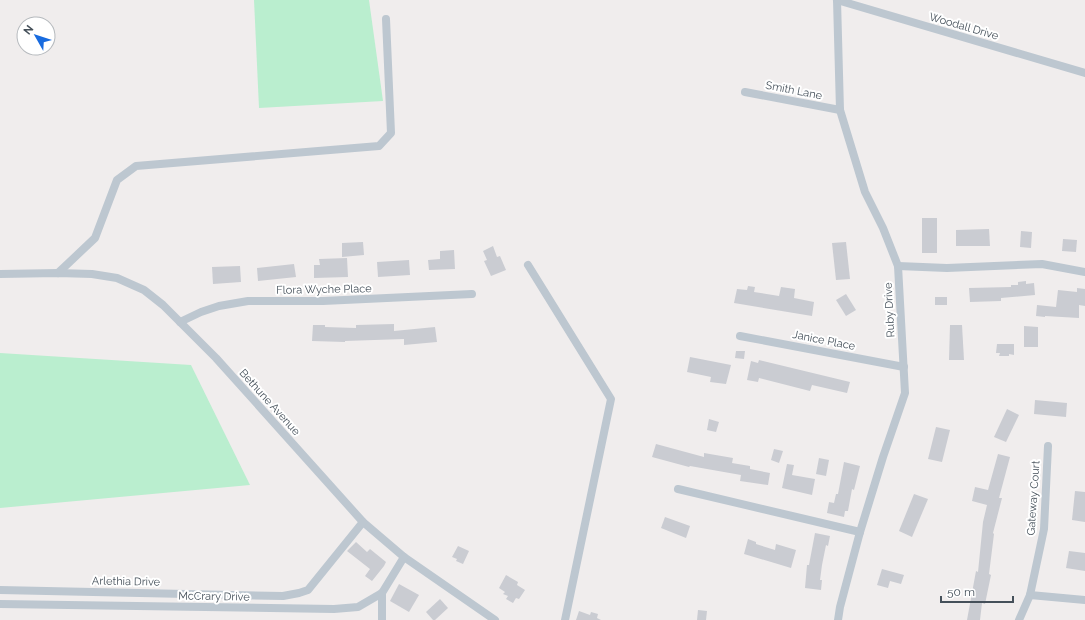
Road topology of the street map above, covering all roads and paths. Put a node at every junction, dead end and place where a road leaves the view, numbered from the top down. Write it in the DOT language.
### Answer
graph roads {
  1 [pos="837,0"];
  2 [pos="386,19"];
  3 [pos="1085,73"];
  4 [pos="745,92"];
  5 [pos="840,110"];
  6 [pos="528,265"];
  7 [pos="898,266"];
  8 [pos="1085,272"];
  9 [pos="58,273"];
  10 [pos="0,274"];
  11 [pos="472,294"];
  12 [pos="180,322"];
  13 [pos="740,336"];
  14 [pos="904,367"];
  15 [pos="1048,446"];
  16 [pos="678,489"];
  17 [pos="363,522"];
  18 [pos="860,532"];
  19 [pos="404,557"];
  20 [pos="0,590"];
  21 [pos="382,593"];
  22 [pos="1030,595"];
  23 [pos="1085,600"];
  24 [pos="0,604"];
  25 [pos="382,620"];
  26 [pos="495,620"];
  27 [pos="565,620"];
  28 [pos="838,620"];
  29 [pos="1019,620"];
  1 -- 3 [label="street, Woodall Drive"];
  1 -- 5 [label="street, Ruby Drive"];
  2 -- 9 [label="street"];
  4 -- 5 [label="street, Smith Lane"];
  5 -- 7 [label="street, Ruby Drive"];
  6 -- 27 [label="street"];
  7 -- 8 [label="street"];
  7 -- 14 [label="street, Ruby Drive"];
  9 -- 10 [label="street, Bethune Avenue"];
  9 -- 12 [label="street, Bethune Avenue"];
  11 -- 12 [label="street, Flora Wyche Place"];
  12 -- 17 [label="street, Bethune Avenue"];
  13 -- 14 [label="street, Janice Place"];
  14 -- 18 [label="street, Ruby Drive"];
  15 -- 22 [label="street, Gateway Court"];
  16 -- 18 [label="street"];
  17 -- 19 [label="street, Bethune Avenue"];
  17 -- 20 [label="street, Arlethia Drive"];
  18 -- 28 [label="street, Ruby Drive"];
  19 -- 21 [label="street, McCrary Drive"];
  19 -- 26 [label="street, Bethune Avenue"];
  21 -- 24 [label="street, McCrary Drive"];
  21 -- 25 [label="street"];
  22 -- 23 [label="street"];
  22 -- 29 [label="street, Gateway Court"];
}
